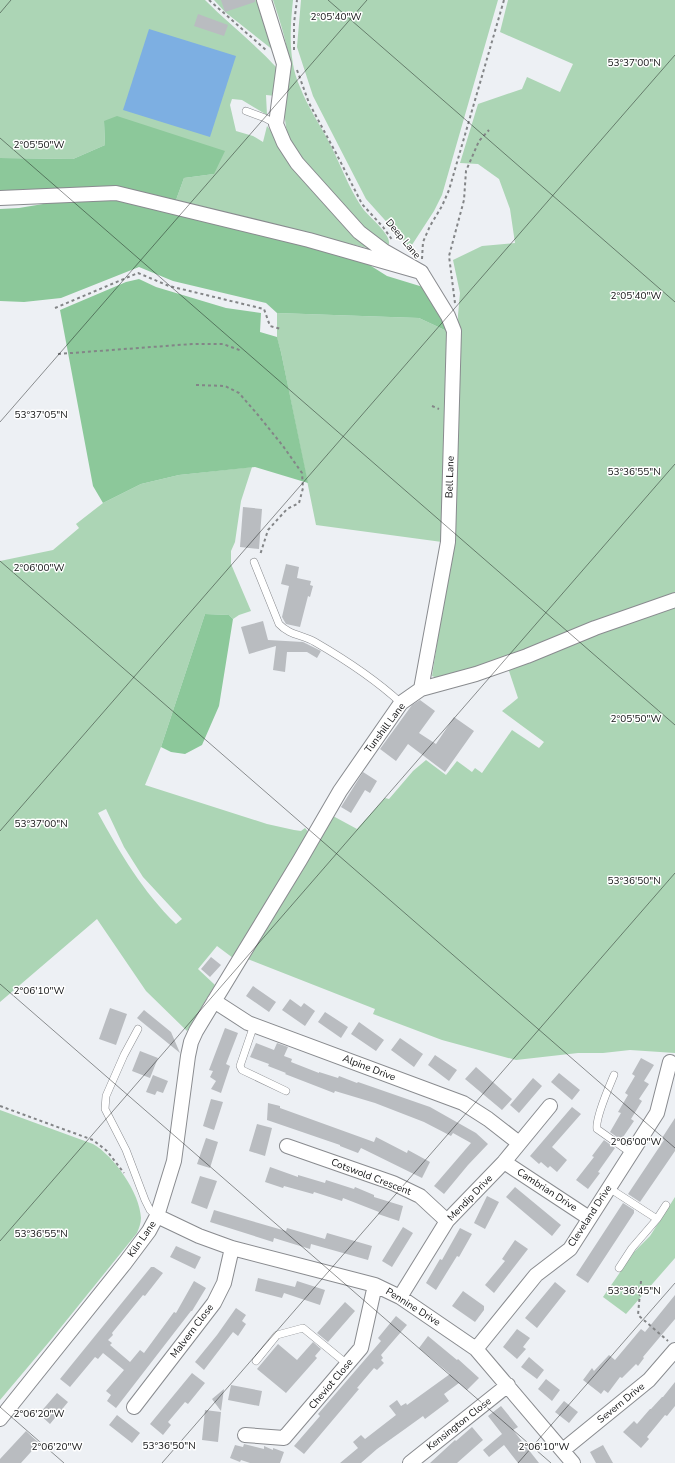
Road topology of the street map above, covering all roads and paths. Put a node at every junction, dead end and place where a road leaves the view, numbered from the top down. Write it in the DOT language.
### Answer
graph roads {
  1 [pos="209,0"];
  2 [pos="264,0"];
  3 [pos="297,0"];
  4 [pos="504,0"];
  5 [pos="291,62"];
  6 [pos="246,111"];
  7 [pos="276,124"];
  8 [pos="489,130"];
  9 [pos="0,198"];
  10 [pos="394,243"];
  11 [pos="420,272"];
  12 [pos="55,308"];
  13 [pos="451,323"];
  14 [pos="281,329"];
  15 [pos="242,351"];
  16 [pos="58,354"];
  17 [pos="196,386"];
  18 [pos="255,565"];
  19 [pos="675,600"];
  20 [pos="421,689"];
  21 [pos="401,703"];
  22 [pos="214,1001"];
  23 [pos="254,1025"];
  24 [pos="138,1029"];
  25 [pos="670,1062"];
  26 [pos="614,1075"];
  27 [pos="286,1091"];
  28 [pos="0,1106"];
  29 [pos="550,1106"];
  30 [pos="519,1143"];
  31 [pos="287,1146"];
  32 [pos="631,1153"];
  33 [pos="504,1162"];
  34 [pos="127,1178"];
  35 [pos="609,1188"];
  36 [pos="666,1205"];
  37 [pos="158,1216"];
  38 [pos="589,1218"];
  39 [pos="657,1218"];
  40 [pos="447,1221"];
  41 [pos="232,1248"];
  42 [pos="619,1268"];
  43 [pos="641,1281"];
  44 [pos="375,1285"];
  45 [pos="400,1297"];
  46 [pos="672,1346"];
  47 [pos="476,1349"];
  48 [pos="256,1361"];
  49 [pos="347,1364"];
  50 [pos="508,1385"];
  51 [pos="139,1405"];
  52 [pos="0,1419"];
  53 [pos="245,1435"];
  54 [pos="563,1450"];
  55 [pos="410,1463"];
  56 [pos="573,1463"];
  1 -- 5 [label="path"];
  2 -- 5 [label="street"];
  3 -- 5 [label="path, Deep Lane"];
  4 -- 11 [label="path, Deep Lane"];
  5 -- 7 [label="street"];
  5 -- 10 [label="path, Deep Lane"];
  6 -- 7 [label="lane"];
  7 -- 11 [label="street"];
  8 -- 13 [label="path"];
  9 -- 11 [label="street"];
  11 -- 13 [label="street, Bell Lane"];
  12 -- 14 [label="path"];
  13 -- 20 [label="street, Bell Lane"];
  15 -- 16 [label="path"];
  17 -- 18 [label="path"];
  18 -- 21 [label="lane"];
  19 -- 20 [label="street, Tunshill Lane"];
  20 -- 21 [label="street, Tunshill Lane"];
  21 -- 22 [label="street, Tunshill Lane"];
  22 -- 23 [label="street, Alpine Drive"];
  22 -- 37 [label="street, Kiln Lane"];
  23 -- 27 [label="lane"];
  23 -- 30 [label="street, Alpine Drive"];
  24 -- 37 [label="lane"];
  25 -- 32 [label="street, Cleveland Drive"];
  26 -- 32 [label="lane"];
  28 -- 34 [label="path"];
  29 -- 30 [label="street, Mendip Drive"];
  30 -- 33 [label="street, Mendip Drive"];
  31 -- 40 [label="street, Cotswold Crescent"];
  32 -- 35 [label="street, Cleveland Drive"];
  33 -- 38 [label="street, Cambrian Drive"];
  33 -- 40 [label="street, Mendip Drive"];
  35 -- 38 [label="street, Cleveland Drive"];
  35 -- 39 [label="lane"];
  36 -- 39 [label="lane"];
  37 -- 41 [label="street, Pennine Drive"];
  37 -- 52 [label="street, Kiln Lane"];
  38 -- 47 [label="street, Cleveland Drive"];
  39 -- 42 [label="lane"];
  40 -- 45 [label="street, Mendip Drive"];
  41 -- 44 [label="street, Pennine Drive"];
  41 -- 51 [label="street, Malvern Close"];
  43 -- 46 [label="path"];
  44 -- 45 [label="street, Pennine Drive"];
  44 -- 49 [label="street, Cheviot Close"];
  45 -- 47 [label="street, Pennine Drive"];
  46 -- 54 [label="street, Severn Drive"];
  47 -- 50 [label="street, Pennine Drive"];
  48 -- 49 [label="lane"];
  49 -- 53 [label="street, Cheviot Close"];
  50 -- 54 [label="street, Pennine Drive"];
  50 -- 55 [label="street, Kensington Close"];
  54 -- 56 [label="street, Pennine Drive"];
}
